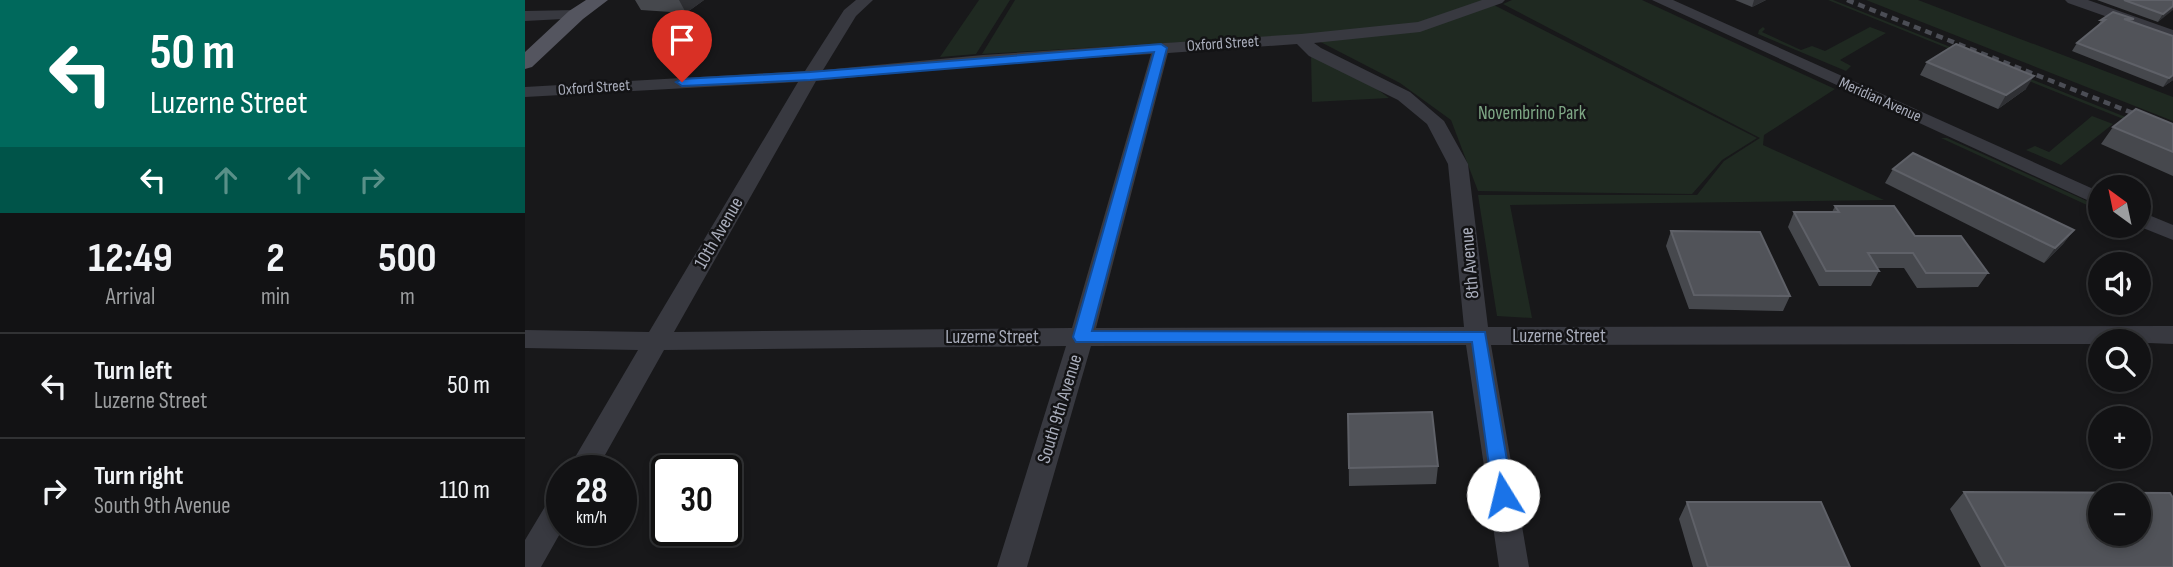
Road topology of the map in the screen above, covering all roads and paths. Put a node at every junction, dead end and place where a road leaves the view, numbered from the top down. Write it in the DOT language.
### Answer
graph roads {
  1 [pos="599,0"];
  2 [pos="865,0"];
  3 [pos="1495,0"];
  4 [pos="1660,0"];
  5 [pos="2073,0"];
  6 [pos="576,15"];
  7 [pos="525,16"];
  8 [pos="2173,35"];
  9 [pos="1301,39"];
  10 [pos="1161,48"];
  11 [pos="525,63"];
  12 [pos="810,76"];
  13 [pos="525,92"];
  14 [pos="2088,195"];
  15 [pos="2151,223"];
  16 [pos="2173,233"];
  17 [pos="2173,335"];
  18 [pos="1479,336"];
  19 [pos="1081,337"];
  20 [pos="525,339"];
  21 [pos="657,341"];
  22 [pos="590,455"];
  23 [pos="546,532"];
  24 [pos="526,567"];
  25 [pos="1011,567"];
  26 [pos="1514,567"];
  1 -- 6 [label="main road"];
  2 -- 12 [label="street, 10th Avenue"];
  3 -- 9 [label="street, Oxford Street"];
  4 -- 14 [label="street, Meridian Avenue"];
  5 -- 8 [label="street"];
  6 -- 7 [label="street"];
  6 -- 11 [label="main road"];
  9 -- 10 [label="street, Oxford Street"];
  9 -- 18 [label="street, 8th Avenue"];
  10 -- 12 [label="street, Oxford Street"];
  10 -- 19 [label="street, South 9th Avenue"];
  12 -- 13 [label="street, Oxford Street"];
  12 -- 21 [label="street, 10th Avenue"];
  15 -- 16 [label="street"];
  17 -- 18 [label="street, Luzerne Street"];
  18 -- 19 [label="street, Luzerne Street"];
  18 -- 26 [label="street, 8th Avenue"];
  19 -- 21 [label="street, Luzerne Street"];
  19 -- 25 [label="street, South 9th Avenue"];
  20 -- 21 [label="street, Luzerne Street"];
  21 -- 22 [label="street, 10th Avenue"];
  23 -- 24 [label="street"];
}
